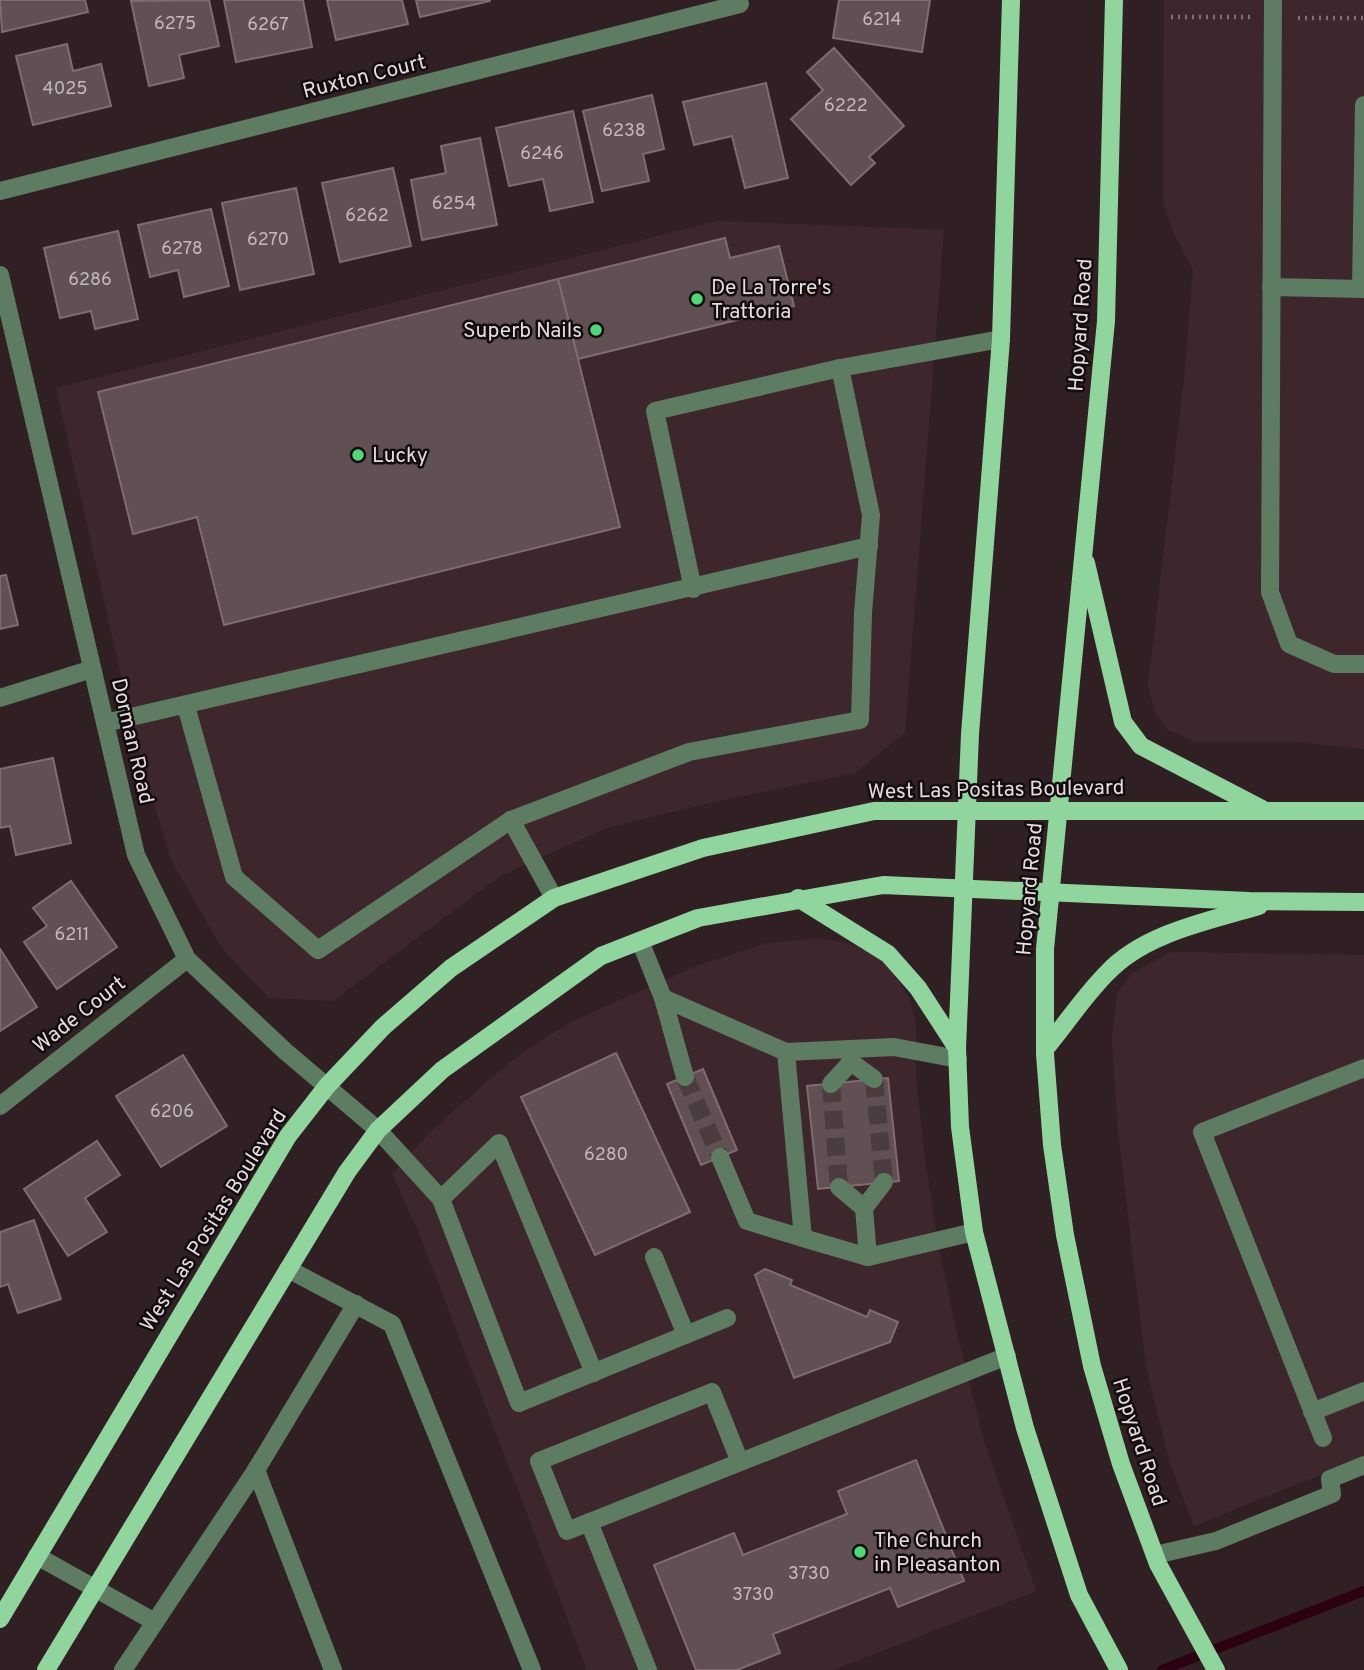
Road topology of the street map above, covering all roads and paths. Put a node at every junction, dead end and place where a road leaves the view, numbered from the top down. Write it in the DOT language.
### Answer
graph roads {
  1 [pos="1011,0"];
  2 [pos="1114,0"];
  3 [pos="1273,0"];
  4 [pos="740,4"];
  5 [pos="1364,105"];
  6 [pos="0,191"];
  7 [pos="0,275"];
  8 [pos="1271,288"];
  9 [pos="1363,289"];
  10 [pos="4,306"];
  11 [pos="1001,340"];
  12 [pos="840,368"];
  13 [pos="869,546"];
  14 [pos="1083,550"];
  15 [pos="693,589"];
  16 [pos="1364,664"];
  17 [pos="92,668"];
  18 [pos="0,698"];
  19 [pos="186,706"];
  20 [pos="105,723"];
  21 [pos="1058,809"];
  22 [pos="968,810"];
  23 [pos="1265,810"];
  24 [pos="1364,811"];
  25 [pos="511,820"];
  26 [pos="965,889"];
  27 [pos="1051,892"];
  28 [pos="554,898"];
  29 [pos="798,898"];
  30 [pos="1276,901"];
  31 [pos="1364,902"];
  32 [pos="640,941"];
  33 [pos="187,959"];
  34 [pos="663,998"];
  35 [pos="1045,1049"];
  36 [pos="786,1052"];
  37 [pos="957,1054"];
  38 [pos="850,1056"];
  39 [pos="1364,1068"];
  40 [pos="685,1077"];
  41 [pos="874,1079"];
  42 [pos="831,1084"];
  43 [pos="327,1086"];
  44 [pos="0,1106"];
  45 [pos="379,1130"];
  46 [pos="720,1157"];
  47 [pos="884,1182"];
  48 [pos="839,1187"];
  49 [pos="441,1199"];
  50 [pos="864,1208"];
  51 [pos="974,1232"];
  52 [pos="803,1238"];
  53 [pos="654,1257"];
  54 [pos="868,1257"];
  55 [pos="288,1269"];
  56 [pos="356,1304"];
  57 [pos="727,1318"];
  58 [pos="686,1335"];
  59 [pos="1007,1356"];
  60 [pos="594,1373"];
  61 [pos="1364,1391"];
  62 [pos="1312,1412"];
  63 [pos="1323,1438"];
  64 [pos="740,1462"];
  65 [pos="1364,1465"];
  66 [pos="256,1470"];
  67 [pos="589,1522"];
  68 [pos="37,1556"];
  69 [pos="1156,1559"];
  70 [pos="96,1587"];
  71 [pos="0,1619"];
  72 [pos="155,1622"];
  73 [pos="46,1670"];
  74 [pos="123,1670"];
  75 [pos="333,1670"];
  76 [pos="532,1670"];
  77 [pos="648,1670"];
  78 [pos="1119,1670"];
  79 [pos="1216,1670"];
  1 -- 11 [label="main road"];
  2 -- 14 [label="main road, Hopyard Road"];
  3 -- 8 [label="street"];
  4 -- 6 [label="street, Ruxton Court"];
  5 -- 9 [label="street"];
  7 -- 10 [label="street, Dorman Road"];
  8 -- 9 [label="street"];
  8 -- 16 [label="street"];
  10 -- 17 [label="street, Dorman Road"];
  11 -- 12 [label="street"];
  11 -- 22 [label="main road"];
  12 -- 13 [label="street"];
  12 -- 15 [label="street"];
  13 -- 15 [label="street"];
  13 -- 25 [label="street"];
  14 -- 21 [label="main road, Hopyard Road"];
  14 -- 23 [label="main road"];
  15 -- 19 [label="street"];
  17 -- 18 [label="street"];
  17 -- 20 [label="street, Dorman Road"];
  19 -- 20 [label="street"];
  19 -- 25 [label="street"];
  20 -- 33 [label="street, Dorman Road"];
  21 -- 22 [label="main road, West Las Positas Boulevard"];
  21 -- 23 [label="main road, West Las Positas Boulevard"];
  21 -- 27 [label="main road, Hopyard Road"];
  22 -- 26 [label="main road"];
  22 -- 28 [label="main road, West Las Positas Boulevard"];
  23 -- 24 [label="main road, West Las Positas Boulevard"];
  25 -- 28 [label="street"];
  26 -- 27 [label="main road"];
  26 -- 29 [label="main road"];
  26 -- 37 [label="main road"];
  27 -- 30 [label="main road"];
  27 -- 35 [label="main road, Hopyard Road"];
  28 -- 43 [label="main road, West Las Positas Boulevard"];
  29 -- 32 [label="main road"];
  29 -- 37 [label="main road"];
  30 -- 31 [label="main road"];
  30 -- 35 [label="main road"];
  32 -- 34 [label="street"];
  32 -- 45 [label="main road"];
  33 -- 43 [label="street, Dorman Road"];
  33 -- 44 [label="street, Wade Court"];
  34 -- 36 [label="street"];
  34 -- 40 [label="street"];
  35 -- 69 [label="main road, Hopyard Road"];
  36 -- 38 [label="street"];
  36 -- 52 [label="street"];
  37 -- 38 [label="street"];
  37 -- 51 [label="main road"];
  38 -- 41 [label="street"];
  38 -- 42 [label="street"];
  39 -- 62 [label="street"];
  43 -- 45 [label="street, Dorman Road"];
  43 -- 68 [label="main road, West Las Positas Boulevard"];
  45 -- 49 [label="street, Dorman Road"];
  45 -- 55 [label="main road"];
  46 -- 52 [label="street"];
  47 -- 50 [label="street"];
  48 -- 50 [label="street"];
  49 -- 60 [label="street"];
  49 -- 60 [label="street"];
  50 -- 54 [label="street"];
  51 -- 54 [label="street"];
  51 -- 59 [label="main road"];
  52 -- 54 [label="street"];
  53 -- 58 [label="street"];
  55 -- 56 [label="street"];
  55 -- 70 [label="main road"];
  56 -- 66 [label="street"];
  56 -- 76 [label="street"];
  57 -- 58 [label="street"];
  58 -- 60 [label="street"];
  59 -- 64 [label="street"];
  59 -- 78 [label="main road"];
  61 -- 62 [label="street"];
  62 -- 63 [label="street"];
  64 -- 67 [label="street"];
  64 -- 67 [label="street"];
  65 -- 69 [label="street"];
  66 -- 72 [label="street"];
  66 -- 75 [label="street"];
  67 -- 77 [label="street"];
  68 -- 70 [label="street"];
  68 -- 71 [label="main road, West Las Positas Boulevard"];
  69 -- 79 [label="main road, Hopyard Road"];
  70 -- 72 [label="street"];
  70 -- 73 [label="main road"];
  72 -- 74 [label="street"];
}
